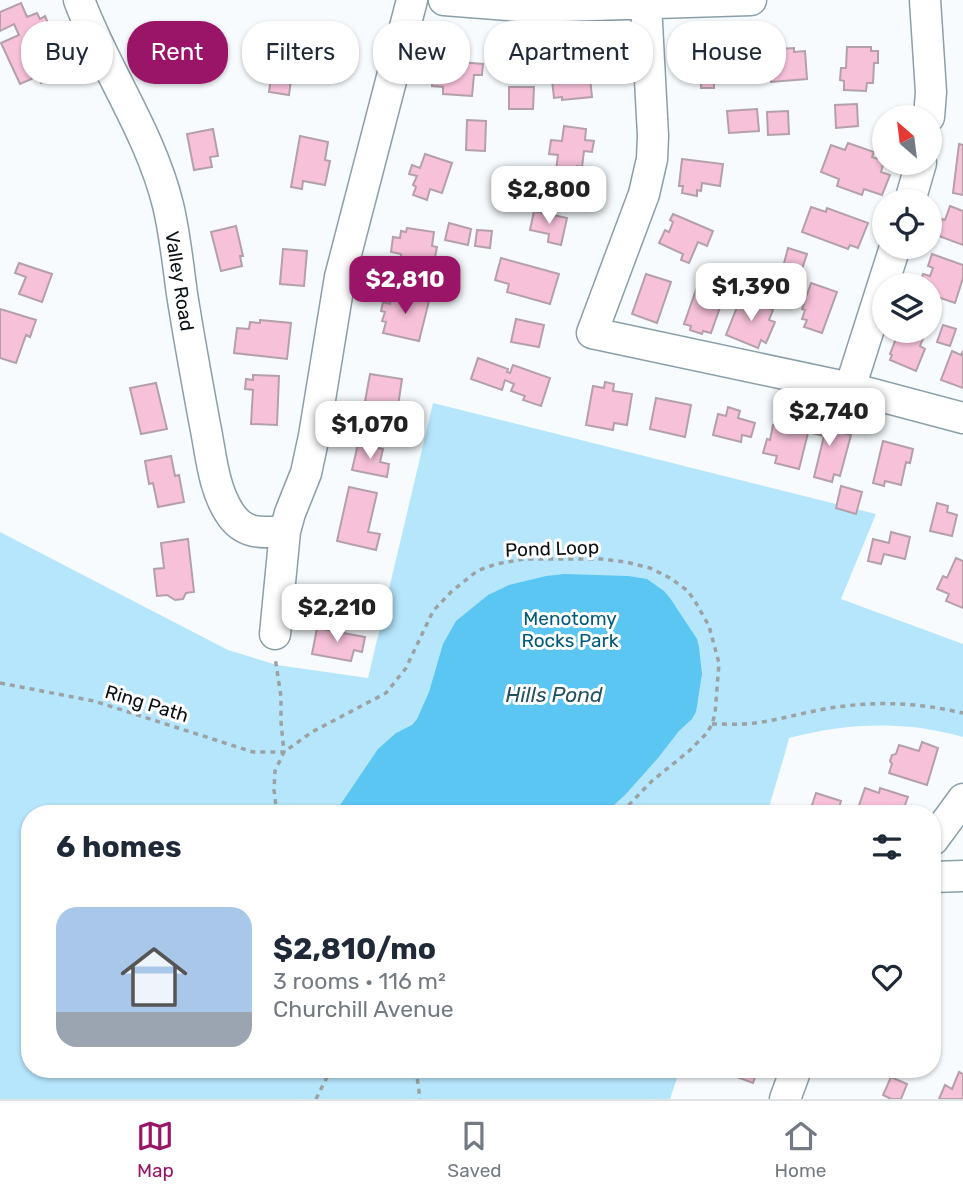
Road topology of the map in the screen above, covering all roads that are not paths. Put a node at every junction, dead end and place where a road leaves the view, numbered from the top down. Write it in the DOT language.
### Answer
graph roads {
  1 [pos="79,0"];
  2 [pos="412,0"];
  3 [pos="444,0"];
  4 [pos="751,0"];
  5 [pos="925,0"];
  6 [pos="646,4"];
  7 [pos="929,105"];
  8 [pos="891,259"];
  9 [pos="849,388"];
  10 [pos="963,418"];
  11 [pos="285,531"];
  12 [pos="275,634"];
  13 [pos="963,799"];
  14 [pos="941,829"];
  15 [pos="963,876"];
  16 [pos="941,877"];
  17 [pos="793,1078"];
  18 [pos="785,1099"];
  1 -- 11 [label="street, Valley Road"];
  2 -- 11 [label="street"];
  3 -- 6 [label="street"];
  4 -- 6 [label="street"];
  5 -- 7 [label="street"];
  6 -- 9 [label="street"];
  8 -- 9 [label="street"];
  9 -- 10 [label="street"];
  11 -- 12 [label="street"];
  13 -- 14 [label="street"];
  15 -- 16 [label="street"];
  17 -- 18 [label="street"];
}
